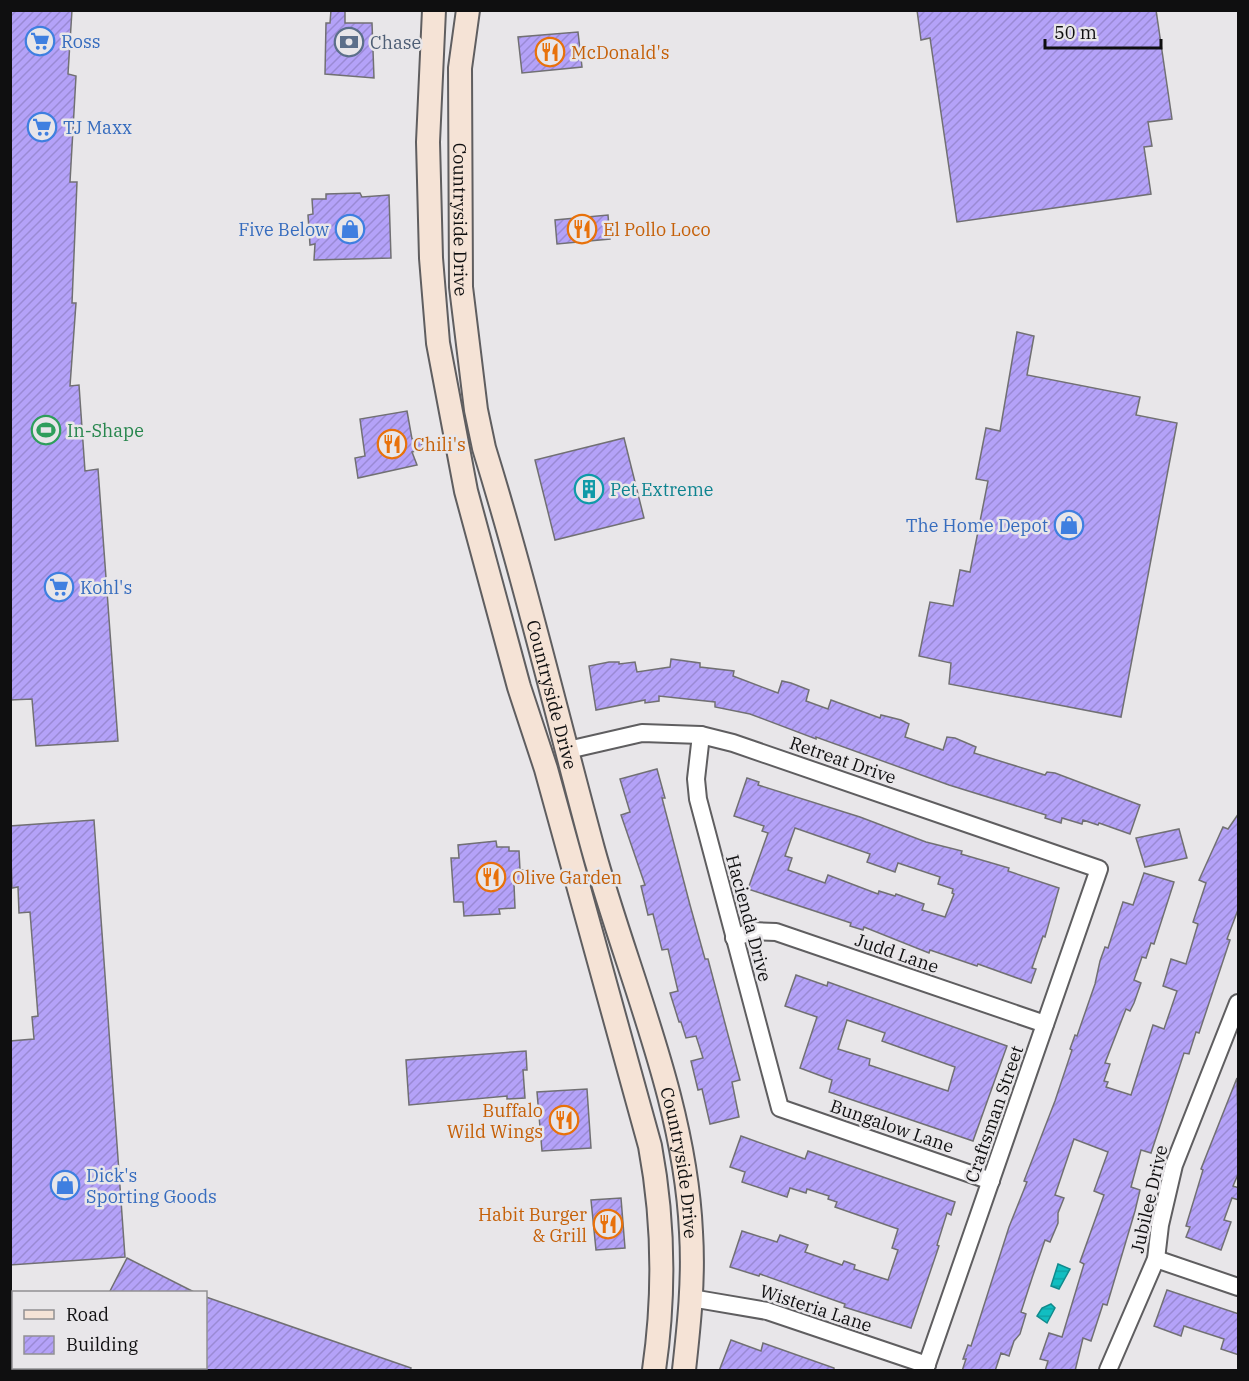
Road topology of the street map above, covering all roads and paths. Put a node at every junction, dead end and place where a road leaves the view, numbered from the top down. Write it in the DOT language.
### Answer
graph roads {
  1 [pos="434,10"];
  2 [pos="453,10"];
  3 [pos="468,10"];
  4 [pos="460,119"];
  5 [pos="701,735"];
  6 [pos="568,750"];
  7 [pos="1099,869"];
  8 [pos="734,938"];
  9 [pos="1239,1003"];
  10 [pos="1045,1024"];
  11 [pos="780,1108"];
  12 [pos="991,1181"];
  13 [pos="1156,1259"];
  14 [pos="1239,1287"];
  15 [pos="691,1298"];
  16 [pos="926,1368"];
  17 [pos="654,1371"];
  18 [pos="684,1371"];
  19 [pos="1108,1371"];
  1 -- 17 [label="street, Countryside Drive"];
  2 -- 4 [label="street"];
  3 -- 4 [label="street, Countryside Drive"];
  4 -- 6 [label="street, Countryside Drive"];
  5 -- 6 [label="street, Retreat Drive"];
  5 -- 7 [label="street, Retreat Drive"];
  5 -- 8 [label="street, Hacienda Drive"];
  6 -- 15 [label="street, Countryside Drive"];
  7 -- 10 [label="street, Craftsman Street"];
  8 -- 10 [label="street, Judd Lane"];
  8 -- 11 [label="street, Hacienda Drive"];
  9 -- 13 [label="street, Jubilee Drive"];
  10 -- 12 [label="street, Craftsman Street"];
  11 -- 12 [label="street, Bungalow Lane"];
  12 -- 16 [label="street, Craftsman Street"];
  13 -- 14 [label="street"];
  13 -- 19 [label="street, Jubilee Drive"];
  15 -- 16 [label="street, Wisteria Lane"];
  15 -- 18 [label="street, Countryside Drive"];
}
